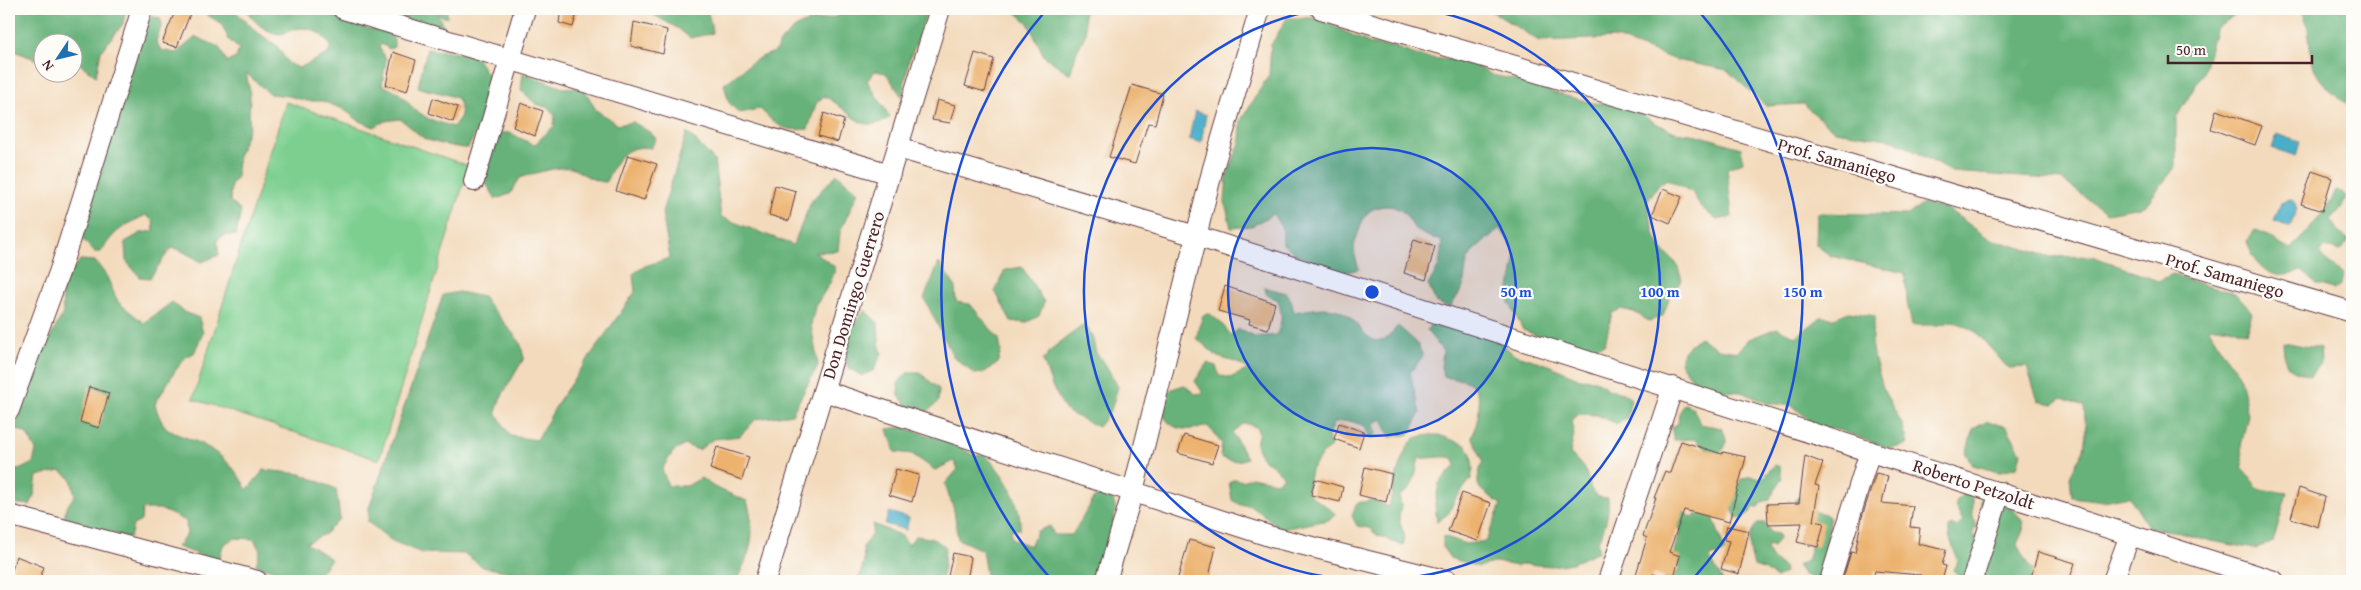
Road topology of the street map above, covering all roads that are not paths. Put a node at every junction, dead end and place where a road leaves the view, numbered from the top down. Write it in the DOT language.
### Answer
graph roads {
  1 [pos="142,9"];
  2 [pos="342,9"];
  3 [pos="526,9"];
  4 [pos="940,9"];
  5 [pos="1260,9"];
  6 [pos="1321,9"];
  7 [pos="510,61"];
  8 [pos="898,148"];
  9 [pos="890,174"];
  10 [pos="474,182"];
  11 [pos="1196,236"];
  12 [pos="2352,312"];
  13 [pos="1673,387"];
  14 [pos="824,391"];
  15 [pos="9,410"];
  16 [pos="1870,451"];
  17 [pos="1132,491"];
  18 [pos="2000,492"];
  19 [pos="9,515"];
  20 [pos="2130,535"];
  21 [pos="257,581"];
  22 [pos="765,581"];
  23 [pos="1106,581"];
  24 [pos="1448,581"];
  25 [pos="1608,581"];
  26 [pos="1830,581"];
  27 [pos="1972,581"];
  28 [pos="2113,581"];
  29 [pos="2274,581"];
  1 -- 15 [label="street"];
  2 -- 7 [label="street"];
  3 -- 7 [label="street"];
  4 -- 8 [label="street, Don Domingo Guerrero"];
  5 -- 11 [label="street"];
  6 -- 12 [label="street, Prof. Samaniego"];
  7 -- 9 [label="street"];
  7 -- 10 [label="street"];
  8 -- 9 [label="street, Don Domingo Guerrero"];
  8 -- 11 [label="street, Roberto Petzoldt"];
  9 -- 14 [label="street, Don Domingo Guerrero"];
  11 -- 13 [label="street, Roberto Petzoldt"];
  11 -- 17 [label="street"];
  13 -- 16 [label="street, Roberto Petzoldt"];
  13 -- 25 [label="street"];
  14 -- 17 [label="street"];
  14 -- 22 [label="street, Don Domingo Guerrero"];
  16 -- 18 [label="street, Roberto Petzoldt"];
  16 -- 26 [label="street"];
  17 -- 23 [label="street"];
  17 -- 24 [label="street"];
  18 -- 20 [label="street, Roberto Petzoldt"];
  18 -- 27 [label="street"];
  19 -- 21 [label="street"];
  20 -- 28 [label="street"];
  20 -- 29 [label="street, Roberto Petzoldt"];
}
